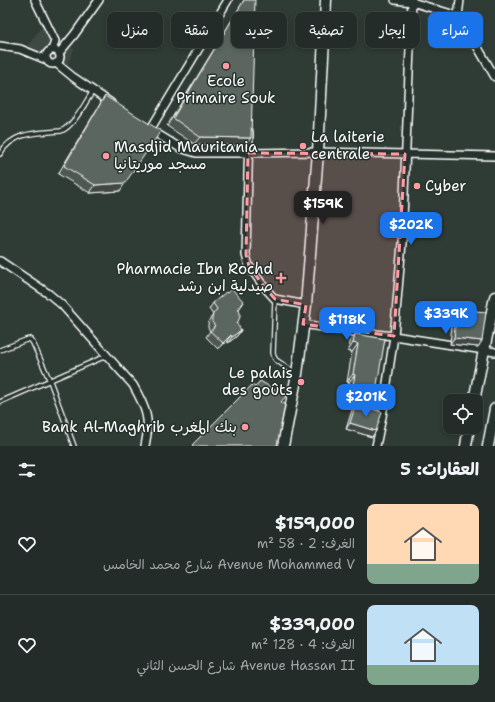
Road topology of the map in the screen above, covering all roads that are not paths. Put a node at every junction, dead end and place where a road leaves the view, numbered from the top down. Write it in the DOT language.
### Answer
graph roads {
  1 [pos="35,0"];
  2 [pos="99,0"];
  3 [pos="228,0"];
  4 [pos="326,0"];
  5 [pos="395,0"];
  6 [pos="460,0"];
  7 [pos="412,1"];
  8 [pos="446,12"];
  9 [pos="458,12"];
  10 [pos="0,46"];
  11 [pos="478,48"];
  12 [pos="56,51"];
  13 [pos="47,60"];
  14 [pos="56,63"];
  15 [pos="495,77"];
  16 [pos="93,91"];
  17 [pos="119,108"];
  18 [pos="250,123"];
  19 [pos="318,152"];
  20 [pos="248,153"];
  21 [pos="0,154"];
  22 [pos="405,154"];
  23 [pos="495,156"];
  24 [pos="0,261"];
  25 [pos="495,297"];
  26 [pos="275,299"];
  27 [pos="306,305"];
  28 [pos="303,324"];
  29 [pos="394,336"];
  30 [pos="0,350"];
  31 [pos="484,350"];
  32 [pos="495,352"];
  33 [pos="108,356"];
  34 [pos="297,374"];
  35 [pos="50,381"];
  36 [pos="475,394"];
  37 [pos="0,402"];
  38 [pos="495,409"];
  39 [pos="468,434"];
  40 [pos="74,446"];
  41 [pos="145,446"];
  42 [pos="283,446"];
  43 [pos="376,446"];
  44 [pos="466,446"];
  45 [pos="488,446"];
  1 -- 12 [label="street"];
  2 -- 12 [label="street"];
  3 -- 20 [label="street"];
  4 -- 19 [label="street"];
  5 -- 7 [label="street"];
  6 -- 9 [label="street"];
  7 -- 8 [label="street"];
  7 -- 22 [label="street"];
  10 -- 13 [label="street"];
  11 -- 15 [label="street"];
  12 -- 13 [label="street"];
  12 -- 14 [label="street"];
  13 -- 14 [label="street"];
  14 -- 16 [label="street"];
  16 -- 17 [label="street"];
  16 -- 21 [label="lane"];
  18 -- 20 [label="street"];
  19 -- 20 [label="street"];
  19 -- 22 [label="street"];
  19 -- 27 [label="street"];
  20 -- 26 [label="street"];
  22 -- 23 [label="street"];
  22 -- 29 [label="street"];
  24 -- 33 [label="street"];
  25 -- 31 [label="street"];
  26 -- 27 [label="street"];
  26 -- 34 [label="lane"];
  27 -- 28 [label="street"];
  28 -- 29 [label="street"];
  28 -- 34 [label="street"];
  29 -- 31 [label="street"];
  29 -- 43 [label="street"];
  30 -- 35 [label="lane"];
  31 -- 32 [label="street"];
  31 -- 36 [label="street"];
  33 -- 35 [label="lane"];
  33 -- 41 [label="street"];
  34 -- 42 [label="street"];
  35 -- 37 [label="lane"];
  35 -- 40 [label="lane"];
  38 -- 45 [label="street"];
  39 -- 44 [label="street"];
}
